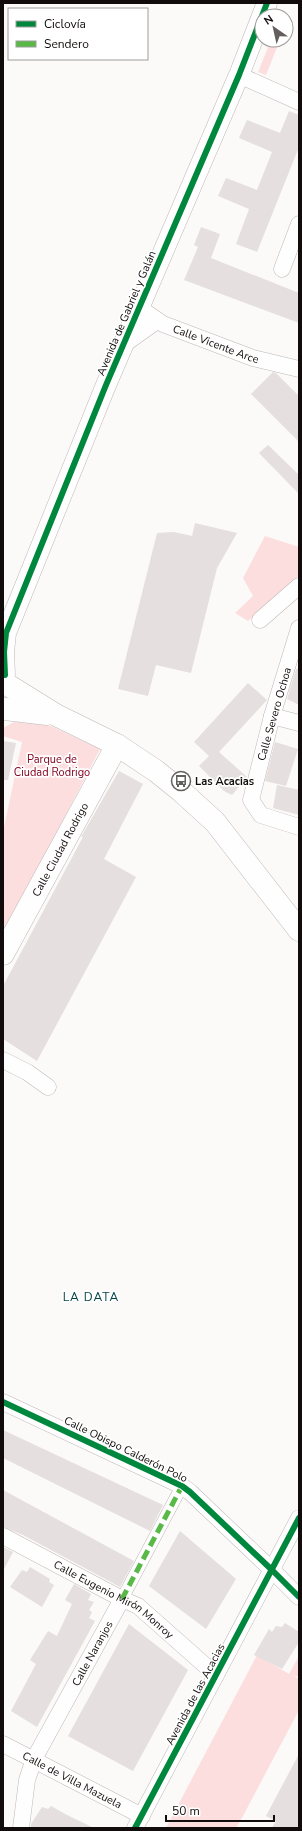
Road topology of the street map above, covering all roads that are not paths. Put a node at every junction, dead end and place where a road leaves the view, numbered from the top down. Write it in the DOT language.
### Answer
graph roads {
  1 [pos="267,3"];
  2 [pos="239,75"];
  3 [pos="299,102"];
  4 [pos="299,224"];
  5 [pos="282,269"];
  6 [pos="147,287"];
  7 [pos="137,312"];
  8 [pos="158,322"];
  9 [pos="123,345"];
  10 [pos="299,368"];
  11 [pos="299,586"];
  12 [pos="260,620"];
  13 [pos="299,628"];
  14 [pos="5,635"];
  15 [pos="294,661"];
  16 [pos="6,678"];
  17 [pos="4,710"];
  18 [pos="56,715"];
  19 [pos="272,716"];
  20 [pos="299,723"];
  21 [pos="117,745"];
  22 [pos="299,827"];
  23 [pos="299,930"];
  24 [pos="3,954"];
  25 [pos="3,1060"];
  26 [pos="48,1087"];
  27 [pos="3,1402"];
  28 [pos="182,1486"];
  29 [pos="299,1518"];
  30 [pos="3,1536"];
  31 [pos="272,1570"];
  32 [pos="299,1597"];
  33 [pos="122,1599"];
  34 [pos="216,1675"];
  35 [pos="3,1744"];
  36 [pos="34,1759"];
  37 [pos="138,1822"];
  38 [pos="21,1828"];
  1 -- 2 [label="street, Avenida de Gabriel y Galán"];
  2 -- 3 [label="street"];
  2 -- 6 [label="street, Avenida de Gabriel y Galán"];
  4 -- 5 [label="street"];
  6 -- 7 [label="street, Avenida de Gabriel y Galán"];
  6 -- 8 [label="street"];
  7 -- 8 [label="street, Calle Vicente Arce"];
  7 -- 9 [label="street, Avenida de Gabriel y Galán"];
  8 -- 9 [label="street"];
  8 -- 10 [label="street, Calle Vicente Arce"];
  9 -- 14 [label="street, Avenida de Gabriel y Galán"];
  11 -- 12 [label="street"];
  13 -- 15 [label="street, Calle Severo Ochoa"];
  14 -- 16 [label="street, Avenida de Gabriel y Galán"];
  15 -- 19 [label="street, Calle Severo Ochoa"];
  16 -- 17 [label="main road"];
  16 -- 18 [label="main road"];
  17 -- 18 [label="main road"];
  18 -- 21 [label="main road"];
  19 -- 20 [label="street"];
  19 -- 22 [label="street, Calle Severo Ochoa"];
  21 -- 23 [label="main road"];
  21 -- 24 [label="main road, Calle Ciudad Rodrigo"];
  25 -- 26 [label="street"];
  27 -- 28 [label="street, Calle Obispo Calderón Polo"];
  28 -- 31 [label="street, Calle Obispo Calderón Polo"];
  28 -- 33 [label="street, Calle Naranjos"];
  29 -- 31 [label="street, Avenida de las Acacias"];
  30 -- 33 [label="street, Calle Eugenio Mirón Monroy"];
  31 -- 32 [label="street, Calle Obispo Calderón Polo"];
  31 -- 34 [label="street, Avenida de las Acacias"];
  33 -- 34 [label="street, Calle Eugenio Mirón Monroy"];
  33 -- 36 [label="street, Calle Naranjos"];
  34 -- 37 [label="street, Avenida de las Acacias"];
  35 -- 36 [label="street, Calle de Villa Mazuela"];
  36 -- 37 [label="street, Calle de Villa Mazuela"];
  36 -- 38 [label="street, Calle Naranjos"];
}
